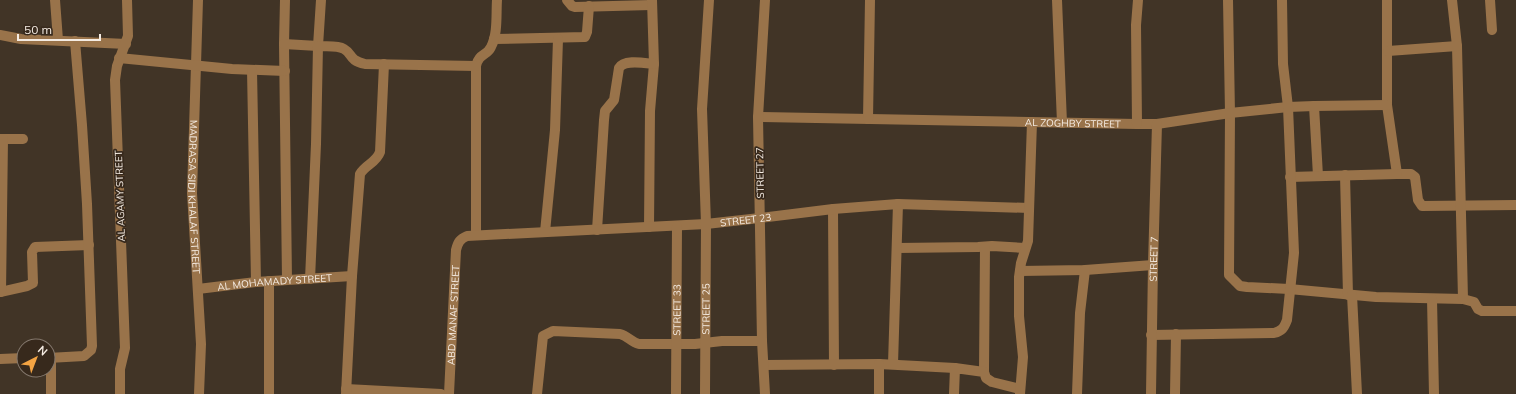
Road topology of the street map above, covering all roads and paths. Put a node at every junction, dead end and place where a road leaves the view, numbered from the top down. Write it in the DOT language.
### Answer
graph roads {
  1 [pos="55,0"];
  2 [pos="127,0"];
  3 [pos="198,0"];
  4 [pos="285,0"];
  5 [pos="321,0"];
  6 [pos="497,0"];
  7 [pos="568,0"];
  8 [pos="709,0"];
  9 [pos="765,0"];
  10 [pos="870,0"];
  11 [pos="1057,0"];
  12 [pos="1138,0"];
  13 [pos="1228,0"];
  14 [pos="1282,0"];
  15 [pos="1387,0"];
  16 [pos="1452,0"];
  17 [pos="1490,0"];
  18 [pos="651,2"];
  19 [pos="622,3"];
  20 [pos="589,6"];
  21 [pos="1492,30"];
  22 [pos="0,35"];
  23 [pos="494,39"];
  24 [pos="558,39"];
  25 [pos="58,40"];
  26 [pos="75,41"];
  27 [pos="126,44"];
  28 [pos="284,44"];
  29 [pos="318,46"];
  30 [pos="1457,46"];
  31 [pos="1388,51"];
  32 [pos="119,58"];
  33 [pos="384,64"];
  34 [pos="654,64"];
  35 [pos="195,66"];
  36 [pos="476,66"];
  37 [pos="252,70"];
  38 [pos="285,71"];
  39 [pos="1387,105"];
  40 [pos="1314,106"];
  41 [pos="1288,107"];
  42 [pos="1230,113"];
  43 [pos="758,117"];
  44 [pos="868,119"];
  45 [pos="1032,122"];
  46 [pos="1062,123"];
  47 [pos="1137,124"];
  48 [pos="1157,124"];
  49 [pos="2,139"];
  50 [pos="23,139"];
  51 [pos="1397,174"];
  52 [pos="1345,175"];
  53 [pos="1318,176"];
  54 [pos="1290,177"];
  55 [pos="898,204"];
  56 [pos="1461,205"];
  57 [pos="1516,205"];
  58 [pos="833,208"];
  59 [pos="1029,208"];
  60 [pos="760,218"];
  61 [pos="706,224"];
  62 [pos="677,226"];
  63 [pos="649,228"];
  64 [pos="597,230"];
  65 [pos="545,232"];
  66 [pos="476,235"];
  67 [pos="461,238"];
  68 [pos="1,240"];
  69 [pos="89,245"];
  70 [pos="985,247"];
  71 [pos="896,248"];
  72 [pos="1025,248"];
  73 [pos="1153,265"];
  74 [pos="1085,270"];
  75 [pos="1020,271"];
  76 [pos="352,276"];
  77 [pos="310,278"];
  78 [pos="287,280"];
  79 [pos="270,281"];
  80 [pos="256,282"];
  81 [pos="198,289"];
  82 [pos="1290,289"];
  83 [pos="0,292"];
  84 [pos="1350,295"];
  85 [pos="1432,299"];
  86 [pos="1463,300"];
  87 [pos="1516,311"];
  88 [pos="1176,334"];
  89 [pos="1151,335"];
  90 [pos="762,341"];
  91 [pos="705,343"];
  92 [pos="676,344"];
  93 [pos="16,358"];
  94 [pos="56,358"];
  95 [pos="0,359"];
  96 [pos="879,364"];
  97 [pos="893,364"];
  98 [pos="764,365"];
  99 [pos="834,365"];
  100 [pos="955,368"];
  101 [pos="984,372"];
  102 [pos="51,378"];
  103 [pos="1020,391"];
  104 [pos="346,392"];
  105 [pos="51,394"];
  106 [pos="120,394"];
  107 [pos="199,394"];
  108 [pos="269,394"];
  109 [pos="441,394"];
  110 [pos="449,394"];
  111 [pos="537,394"];
  112 [pos="676,394"];
  113 [pos="705,394"];
  114 [pos="765,394"];
  115 [pos="879,394"];
  116 [pos="954,394"];
  117 [pos="1077,394"];
  118 [pos="1150,394"];
  119 [pos="1174,394"];
  120 [pos="1357,394"];
  121 [pos="1434,394"];
  1 -- 25 [label="street"];
  2 -- 27 [label="street, AL AGAMY STREET"];
  3 -- 35 [label="street, MADRASA SIDI KHALAF STREET"];
  4 -- 28 [label="street"];
  5 -- 29 [label="street"];
  6 -- 23 [label="street"];
  7 -- 20 [label="street"];
  8 -- 61 [label="street, STREET 25"];
  9 -- 43 [label="street, STREET 27"];
  10 -- 44 [label="street"];
  11 -- 46 [label="street"];
  12 -- 47 [label="street"];
  13 -- 42 [label="street"];
  14 -- 41 [label="street"];
  15 -- 31 [label="street"];
  16 -- 30 [label="street"];
  17 -- 21 [label="street"];
  18 -- 19 [label="street"];
  18 -- 34 [label="street"];
  19 -- 20 [label="street"];
  20 -- 24 [label="street"];
  22 -- 25 [label="street"];
  23 -- 24 [label="street"];
  23 -- 36 [label="street"];
  24 -- 65 [label="street"];
  25 -- 26 [label="street"];
  26 -- 27 [label="street"];
  26 -- 69 [label="street"];
  27 -- 32 [label="street, AL AGAMY STREET"];
  28 -- 29 [label="street"];
  28 -- 38 [label="street"];
  29 -- 33 [label="street"];
  29 -- 77 [label="street"];
  30 -- 31 [label="street"];
  30 -- 56 [label="street"];
  31 -- 39 [label="street"];
  32 -- 35 [label="street"];
  32 -- 106 [label="street, AL AGAMY STREET"];
  33 -- 36 [label="street"];
  33 -- 76 [label="street"];
  34 -- 63 [label="street"];
  34 -- 64 [label="street"];
  35 -- 37 [label="street"];
  35 -- 81 [label="street, MADRASA SIDI KHALAF STREET"];
  36 -- 66 [label="street"];
  37 -- 38 [label="street"];
  37 -- 80 [label="street"];
  38 -- 78 [label="street"];
  39 -- 40 [label="street, AL ZOGHBY STREET"];
  39 -- 51 [label="street"];
  40 -- 41 [label="street, AL ZOGHBY STREET"];
  40 -- 53 [label="street"];
  41 -- 42 [label="street, AL ZOGHBY STREET"];
  41 -- 54 [label="street"];
  42 -- 48 [label="street, AL ZOGHBY STREET"];
  42 -- 82 [label="street"];
  43 -- 44 [label="street, AL ZOGHBY STREET"];
  43 -- 60 [label="street, STREET 27"];
  44 -- 45 [label="street, AL ZOGHBY STREET"];
  45 -- 46 [label="street, AL ZOGHBY STREET"];
  45 -- 59 [label="street"];
  46 -- 47 [label="street, AL ZOGHBY STREET"];
  47 -- 48 [label="street, AL ZOGHBY STREET"];
  48 -- 73 [label="street, STREET 7"];
  49 -- 50 [label="street"];
  49 -- 68 [label="street"];
  51 -- 52 [label="street"];
  51 -- 56 [label="street"];
  52 -- 53 [label="street"];
  52 -- 84 [label="street"];
  53 -- 54 [label="street"];
  54 -- 82 [label="street"];
  55 -- 58 [label="street, STREET 23"];
  55 -- 59 [label="street, STREET 23"];
  55 -- 71 [label="street"];
  56 -- 57 [label="street"];
  56 -- 86 [label="street"];
  58 -- 60 [label="street, STREET 23"];
  58 -- 99 [label="street"];
  59 -- 72 [label="street"];
  60 -- 61 [label="street, STREET 23"];
  60 -- 90 [label="street, STREET 27"];
  61 -- 62 [label="street, STREET 23"];
  61 -- 91 [label="street, STREET 25"];
  62 -- 63 [label="street, STREET 23"];
  62 -- 92 [label="street, STREET 33"];
  63 -- 64 [label="street, STREET 23"];
  64 -- 65 [label="street, STREET 23"];
  65 -- 66 [label="street, STREET 23"];
  66 -- 67 [label="street, STREET 23"];
  67 -- 110 [label="street, ABD MANAF STREET"];
  68 -- 83 [label="street"];
  69 -- 83 [label="street"];
  69 -- 94 [label="street"];
  70 -- 71 [label="street"];
  70 -- 72 [label="street"];
  70 -- 101 [label="street"];
  71 -- 97 [label="street"];
  72 -- 75 [label="street"];
  73 -- 74 [label="street"];
  73 -- 89 [label="street, STREET 7"];
  74 -- 75 [label="street"];
  74 -- 117 [label="street"];
  75 -- 103 [label="street"];
  76 -- 77 [label="street, AL MOHAMADY STREET"];
  76 -- 104 [label="street"];
  77 -- 78 [label="street, AL MOHAMADY STREET"];
  78 -- 79 [label="street, AL MOHAMADY STREET"];
  79 -- 80 [label="street, AL MOHAMADY STREET"];
  79 -- 108 [label="street"];
  80 -- 81 [label="street, AL MOHAMADY STREET"];
  81 -- 107 [label="street, MADRASA SIDI KHALAF STREET"];
  82 -- 84 [label="street"];
  82 -- 88 [label="street"];
  84 -- 85 [label="street"];
  84 -- 120 [label="street"];
  85 -- 86 [label="street"];
  85 -- 121 [label="street"];
  86 -- 87 [label="street"];
  88 -- 89 [label="street"];
  88 -- 119 [label="street"];
  89 -- 118 [label="street, STREET 7"];
  90 -- 91 [label="street"];
  90 -- 98 [label="street, STREET 27"];
  91 -- 92 [label="street"];
  91 -- 113 [label="street, STREET 25"];
  92 -- 111 [label="street"];
  92 -- 112 [label="street, STREET 33"];
  93 -- 95 [label="street"];
  96 -- 97 [label="street"];
  96 -- 99 [label="street"];
  96 -- 115 [label="street"];
  97 -- 100 [label="street"];
  98 -- 99 [label="street"];
  98 -- 114 [label="street, STREET 27"];
  100 -- 101 [label="street"];
  100 -- 116 [label="street"];
  101 -- 103 [label="street"];
  102 -- 105 [label="street"];
  104 -- 109 [label="street"];
}
